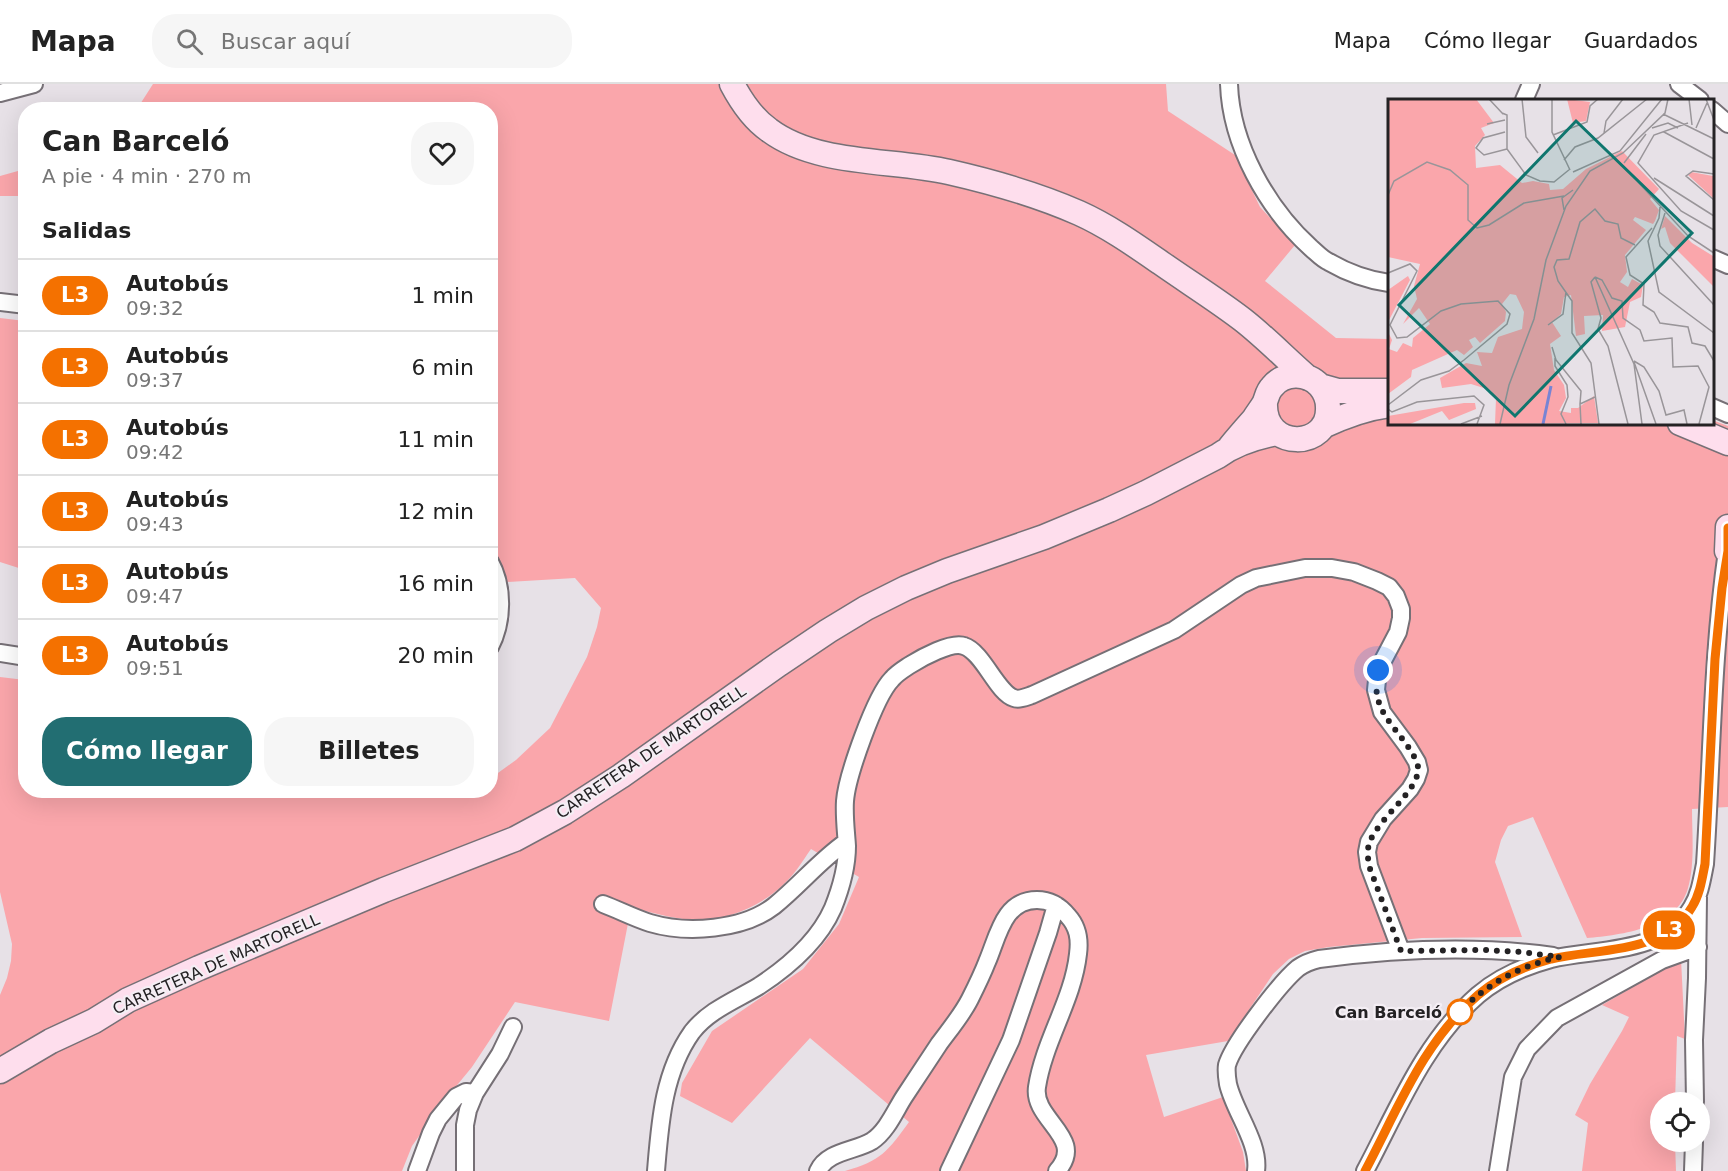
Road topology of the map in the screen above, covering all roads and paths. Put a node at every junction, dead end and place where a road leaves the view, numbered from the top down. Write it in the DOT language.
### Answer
graph roads {
  1 [pos="34,84"];
  2 [pos="732,84"];
  3 [pos="1229,84"];
  4 [pos="1531,84"];
  5 [pos="1679,84"];
  6 [pos="0,93"];
  7 [pos="1524,99"];
  8 [pos="1699,99"];
  9 [pos="1713,112"];
  10 [pos="1728,124"];
  11 [pos="1713,258"];
  12 [pos="1728,265"];
  13 [pos="1388,283"];
  14 [pos="0,302"];
  15 [pos="18,303"];
  16 [pos="1242,320"];
  17 [pos="1314,382"];
  18 [pos="1388,391"];
  19 [pos="1269,394"];
  20 [pos="1388,405"];
  21 [pos="1713,407"];
  22 [pos="1728,414"];
  23 [pos="1682,424"];
  24 [pos="1323,426"];
  25 [pos="1277,433"];
  26 [pos="1728,443"];
  27 [pos="1228,448"];
  28 [pos="1728,527"];
  29 [pos="1728,550"];
  30 [pos="498,583"];
  31 [pos="498,626"];
  32 [pos="0,652"];
  33 [pos="18,655"];
  34 [pos="846,842"];
  35 [pos="1698,896"];
  36 [pos="603,904"];
  37 [pos="1056,905"];
  38 [pos="1698,947"];
  39 [pos="1401,951"];
  40 [pos="1560,957"];
  41 [pos="128,1000"];
  42 [pos="513,1027"];
  43 [pos="0,1055"];
  44 [pos="0,1071"];
  45 [pos="1695,1092"];
  46 [pos="475,1093"];
  47 [pos="1694,1152"];
  48 [pos="417,1171"];
  49 [pos="465,1171"];
  50 [pos="656,1171"];
  51 [pos="818,1171"];
  52 [pos="949,1171"];
  53 [pos="1057,1171"];
  54 [pos="1257,1171"];
  55 [pos="1365,1171"];
  56 [pos="1498,1171"];
  57 [pos="1693,1171"];
  1 -- 6 [label="street"];
  2 -- 16 [label="main road"];
  3 -- 13 [label="street"];
  4 -- 7 [label="street"];
  5 -- 8 [label="street"];
  9 -- 10 [label="street"];
  11 -- 12 [label="street"];
  14 -- 15 [label="street"];
  16 -- 17 [label="main road"];
  16 -- 19 [label="main road"];
  17 -- 18 [label="main road"];
  17 -- 19 [label="main road"];
  17 -- 24 [label="main road"];
  19 -- 25 [label="main road"];
  19 -- 27 [label="main road, CARRETERA DE MARTORELL"];
  20 -- 24 [label="main road, CARRETERA DE MARTORELL"];
  21 -- 22 [label="street"];
  23 -- 26 [label="main road"];
  24 -- 25 [label="main road, CARRETERA DE MARTORELL"];
  25 -- 27 [label="main road, CARRETERA DE MARTORELL"];
  27 -- 41 [label="main road, CARRETERA DE MARTORELL"];
  28 -- 29 [label="main road"];
  29 -- 35 [label="street"];
  30 -- 31 [label="street"];
  32 -- 33 [label="street"];
  34 -- 36 [label="street"];
  34 -- 39 [label="street"];
  34 -- 50 [label="street"];
  35 -- 38 [label="street"];
  35 -- 40 [label="street"];
  37 -- 51 [label="street"];
  37 -- 52 [label="street"];
  37 -- 53 [label="street"];
  38 -- 45 [label="street"];
  38 -- 56 [label="street"];
  39 -- 40 [label="street"];
  39 -- 54 [label="street"];
  40 -- 55 [label="street"];
  41 -- 43 [label="main road"];
  41 -- 44 [label="main road, CARRETERA DE MARTORELL"];
  42 -- 46 [label="street"];
  46 -- 48 [label="street"];
  46 -- 49 [label="street"];
  47 -- 57 [label="street"];
}
